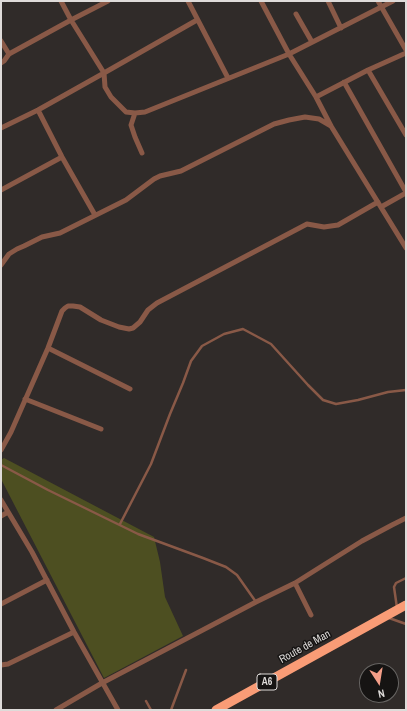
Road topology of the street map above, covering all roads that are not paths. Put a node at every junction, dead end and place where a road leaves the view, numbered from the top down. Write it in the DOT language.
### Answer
graph roads {
  1 [pos="61,1"];
  2 [pos="108,1"];
  3 [pos="188,1"];
  4 [pos="261,1"];
  5 [pos="328,1"];
  6 [pos="378,1"];
  7 [pos="393,1"];
  8 [pos="381,8"];
  9 [pos="296,14"];
  10 [pos="71,20"];
  11 [pos="197,20"];
  12 [pos="341,28"];
  13 [pos="1,41"];
  14 [pos="312,42"];
  15 [pos="406,52"];
  16 [pos="9,54"];
  17 [pos="289,54"];
  18 [pos="1,63"];
  19 [pos="368,70"];
  20 [pos="104,73"];
  21 [pos="228,78"];
  22 [pos="344,82"];
  23 [pos="316,97"];
  24 [pos="38,110"];
  25 [pos="135,113"];
  26 [pos="331,126"];
  27 [pos="1,128"];
  28 [pos="406,135"];
  29 [pos="142,153"];
  30 [pos="62,157"];
  31 [pos="1,190"];
  32 [pos="406,192"];
  33 [pos="380,204"];
  34 [pos="95,215"];
  35 [pos="406,235"];
  36 [pos="400,238"];
  37 [pos="406,248"];
  38 [pos="1,265"];
  39 [pos="48,348"];
  40 [pos="130,389"];
  41 [pos="406,390"];
  42 [pos="25,399"];
  43 [pos="101,430"];
  44 [pos="1,450"];
  45 [pos="1,465"];
  46 [pos="1,500"];
  47 [pos="8,512"];
  48 [pos="1,516"];
  49 [pos="406,518"];
  50 [pos="120,524"];
  51 [pos="406,578"];
  52 [pos="47,580"];
  53 [pos="295,583"];
  54 [pos="256,602"];
  55 [pos="1,604"];
  56 [pos="406,604"];
  57 [pos="397,609"];
  58 [pos="311,615"];
  59 [pos="385,616"];
  60 [pos="406,624"];
  61 [pos="74,632"];
  62 [pos="1,665"];
  63 [pos="186,670"];
  64 [pos="102,683"];
  65 [pos="146,701"];
  66 [pos="56,710"];
  67 [pos="118,710"];
  68 [pos="151,710"];
  69 [pos="171,710"];
  70 [pos="216,710"];
  1 -- 10 [label="street"];
  2 -- 10 [label="street"];
  3 -- 11 [label="street"];
  4 -- 17 [label="street"];
  5 -- 12 [label="street"];
  6 -- 8 [label="street"];
  7 -- 8 [label="street"];
  8 -- 12 [label="street"];
  8 -- 15 [label="street"];
  9 -- 14 [label="street"];
  10 -- 16 [label="street"];
  10 -- 20 [label="street"];
  11 -- 20 [label="street"];
  11 -- 21 [label="street"];
  12 -- 14 [label="street"];
  13 -- 16 [label="street"];
  14 -- 17 [label="street"];
  15 -- 19 [label="street"];
  16 -- 18 [label="street"];
  17 -- 21 [label="street"];
  17 -- 23 [label="street"];
  19 -- 22 [label="street"];
  19 -- 28 [label="street"];
  20 -- 24 [label="street"];
  20 -- 25 [label="street"];
  21 -- 25 [label="street"];
  22 -- 23 [label="street"];
  22 -- 32 [label="street"];
  23 -- 26 [label="street"];
  24 -- 27 [label="street"];
  24 -- 30 [label="street"];
  25 -- 29 [label="street"];
  26 -- 33 [label="street"];
  26 -- 34 [label="street"];
  30 -- 31 [label="street"];
  30 -- 34 [label="street"];
  32 -- 33 [label="street"];
  33 -- 36 [label="street"];
  33 -- 39 [label="street"];
  34 -- 38 [label="street"];
  35 -- 36 [label="street"];
  36 -- 37 [label="street"];
  39 -- 40 [label="street"];
  39 -- 42 [label="street"];
  41 -- 50 [label="lane"];
  42 -- 43 [label="street"];
  42 -- 44 [label="street"];
  45 -- 50 [label="lane"];
  46 -- 47 [label="street"];
  47 -- 48 [label="street"];
  47 -- 52 [label="street"];
  49 -- 53 [label="street"];
  50 -- 54 [label="lane"];
  51 -- 57 [label="lane"];
  52 -- 55 [label="street"];
  52 -- 61 [label="street"];
  53 -- 54 [label="street"];
  53 -- 58 [label="street"];
  54 -- 64 [label="street"];
  56 -- 57 [label="highway, Route de Man / A6"];
  57 -- 59 [label="highway, Route de Man / A6"];
  59 -- 60 [label="lane"];
  59 -- 70 [label="highway, Route de Man / A6"];
  61 -- 62 [label="street"];
  61 -- 64 [label="street"];
  63 -- 69 [label="lane"];
  64 -- 66 [label="street"];
  64 -- 67 [label="street"];
  65 -- 68 [label="lane"];
}
